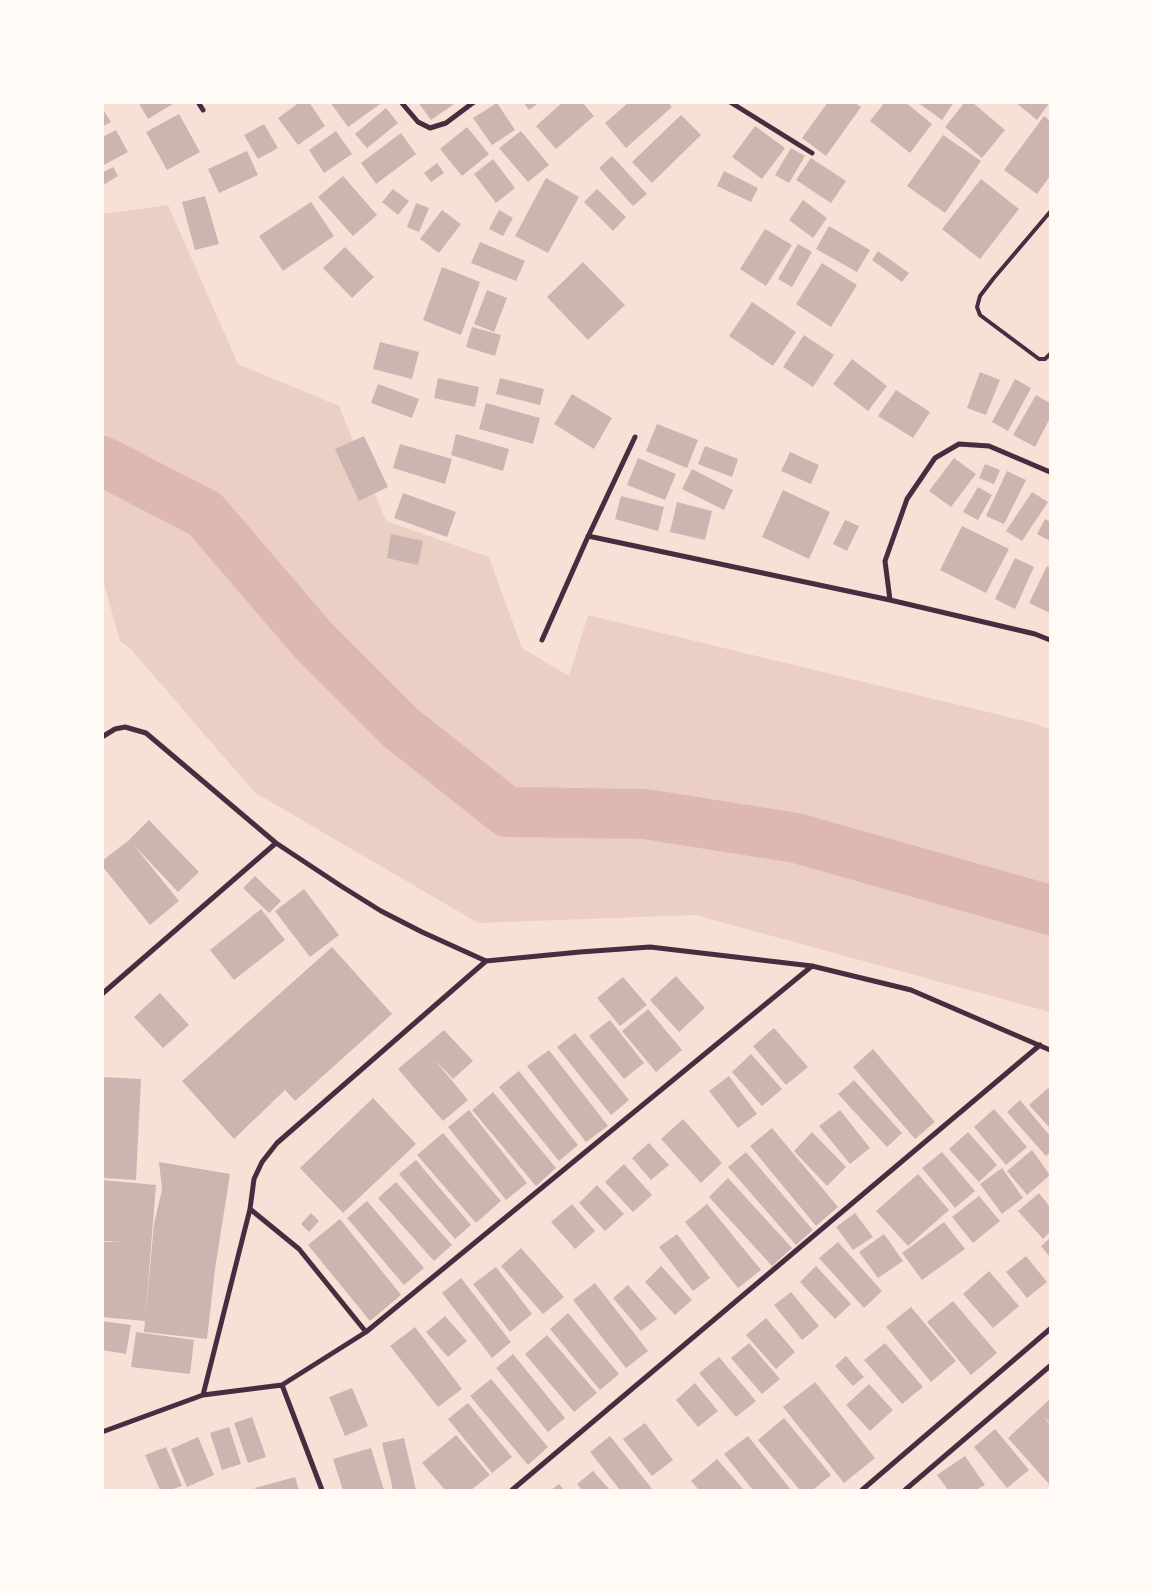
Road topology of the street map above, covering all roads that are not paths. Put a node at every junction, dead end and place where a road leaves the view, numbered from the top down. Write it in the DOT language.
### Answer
graph roads {
  1 [pos="198,102"];
  2 [pos="401,102"];
  3 [pos="474,102"];
  4 [pos="730,102"];
  5 [pos="203,110"];
  6 [pos="812,153"];
  7 [pos="1050,212"];
  8 [pos="1050,354"];
  9 [pos="635,437"];
  10 [pos="1050,472"];
  11 [pos="588,536"];
  12 [pos="890,600"];
  13 [pos="542,640"];
  14 [pos="1050,640"];
  15 [pos="102,737"];
  16 [pos="276,843"];
  17 [pos="486,961"];
  18 [pos="812,966"];
  19 [pos="102,994"];
  20 [pos="1040,1045"];
  21 [pos="1050,1050"];
  22 [pos="250,1209"];
  23 [pos="1050,1328"];
  24 [pos="366,1332"];
  25 [pos="1050,1366"];
  26 [pos="282,1386"];
  27 [pos="203,1395"];
  28 [pos="102,1432"];
  29 [pos="322,1490"];
  30 [pos="512,1490"];
  31 [pos="862,1490"];
  32 [pos="905,1490"];
  1 -- 5 [label="street"];
  2 -- 3 [label="street"];
  4 -- 6 [label="street"];
  7 -- 8 [label="lane"];
  9 -- 11 [label="street"];
  10 -- 12 [label="street"];
  11 -- 12 [label="street"];
  11 -- 13 [label="street"];
  12 -- 14 [label="street"];
  15 -- 16 [label="street"];
  16 -- 17 [label="street"];
  16 -- 19 [label="street"];
  17 -- 18 [label="street"];
  17 -- 22 [label="street"];
  18 -- 20 [label="street"];
  18 -- 24 [label="street"];
  20 -- 21 [label="street"];
  20 -- 30 [label="street"];
  22 -- 24 [label="street"];
  22 -- 27 [label="street"];
  23 -- 31 [label="street"];
  24 -- 26 [label="street"];
  25 -- 32 [label="street"];
  26 -- 27 [label="street"];
  26 -- 29 [label="street"];
  27 -- 28 [label="street"];
}
